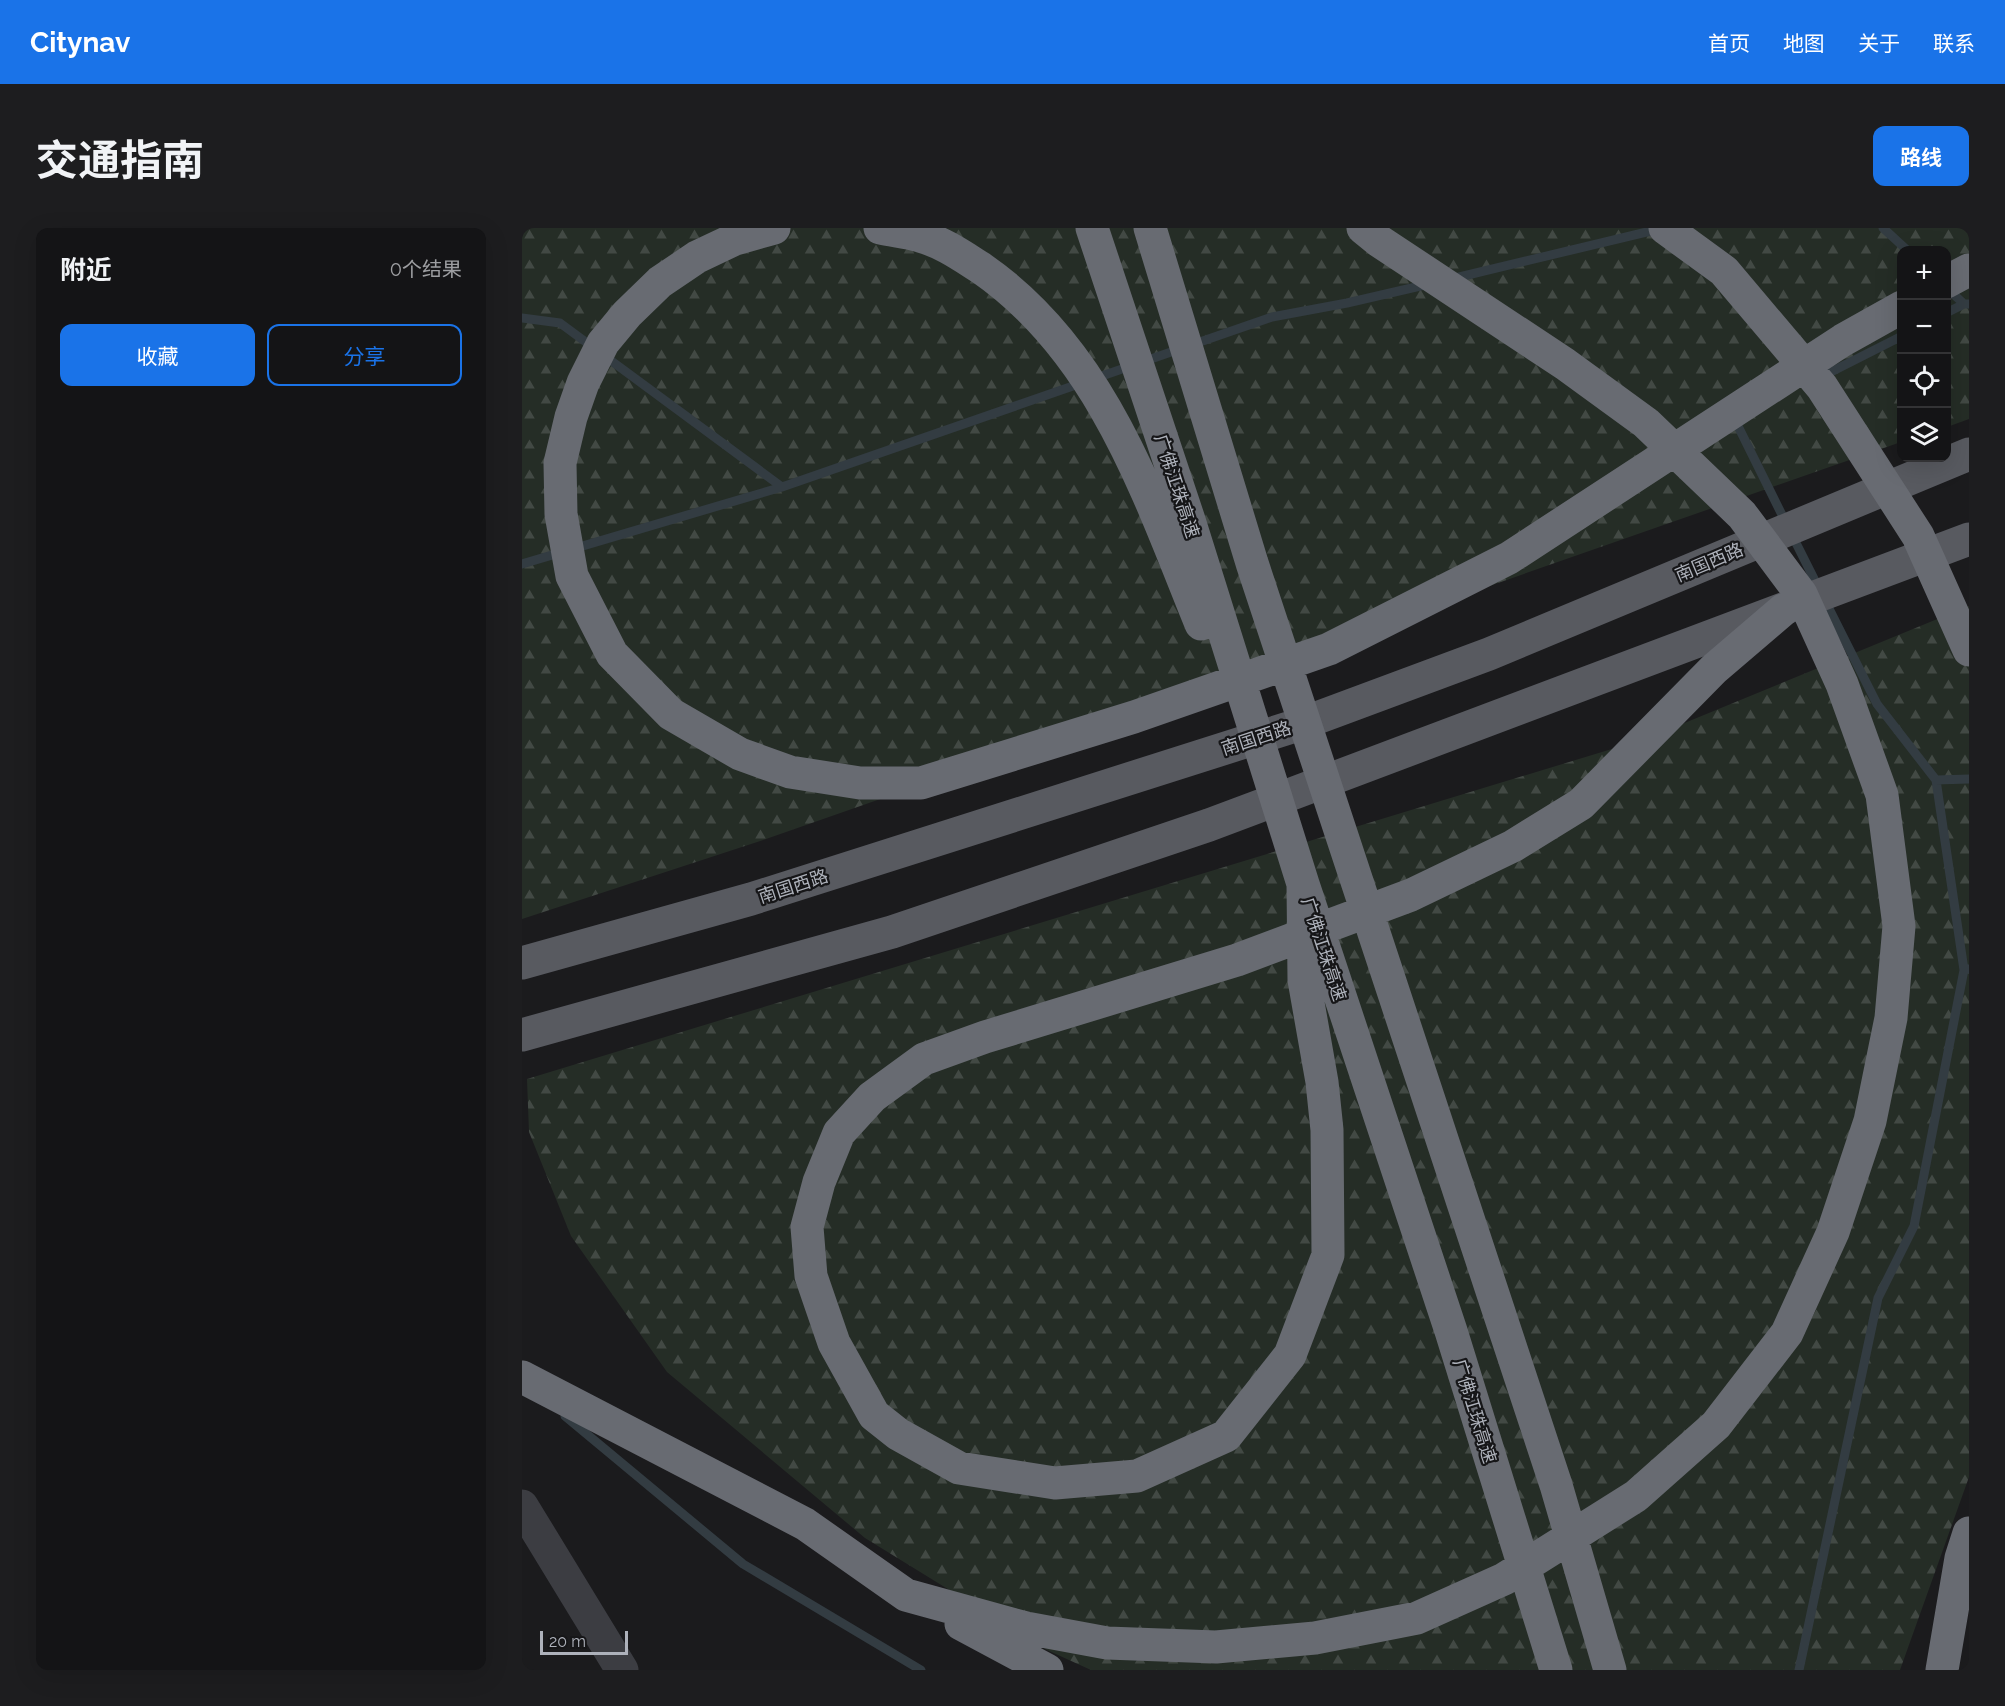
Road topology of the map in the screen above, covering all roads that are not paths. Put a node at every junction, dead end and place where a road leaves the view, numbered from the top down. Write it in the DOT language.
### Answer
graph roads {
  1 [pos="774,228"];
  2 [pos="880,228"];
  3 [pos="1092,228"];
  4 [pos="1150,228"];
  5 [pos="1362,228"];
  6 [pos="1665,228"];
  7 [pos="1897,310"];
  8 [pos="1969,453"];
  9 [pos="1969,539"];
  10 [pos="1793,606"];
  11 [pos="1969,651"];
  12 [pos="1252,723"];
  13 [pos="1303,884"];
  14 [pos="522,963"];
  15 [pos="522,1035"];
  16 [pos="522,1377"];
  17 [pos="522,1506"];
  18 [pos="1969,1533"];
  19 [pos="906,1595"];
  20 [pos="622,1670"];
  21 [pos="1047,1670"];
  22 [pos="1556,1670"];
  23 [pos="1610,1670"];
  24 [pos="1942,1670"];
  1 -- 7 [label="highway"];
  2 -- 12 [label="highway"];
  3 -- 12 [label="highway, 广佛江珠高速"];
  4 -- 23 [label="highway"];
  5 -- 19 [label="highway"];
  6 -- 11 [label="highway"];
  8 -- 14 [label="main road, 南国西路"];
  9 -- 10 [label="main road"];
  10 -- 13 [label="highway"];
  10 -- 15 [label="main road"];
  12 -- 13 [label="highway, 广佛江珠高速"];
  13 -- 22 [label="highway, 广佛江珠高速"];
  16 -- 19 [label="highway"];
  17 -- 20 [label="street"];
  18 -- 24 [label="highway"];
  19 -- 21 [label="highway"];
}
